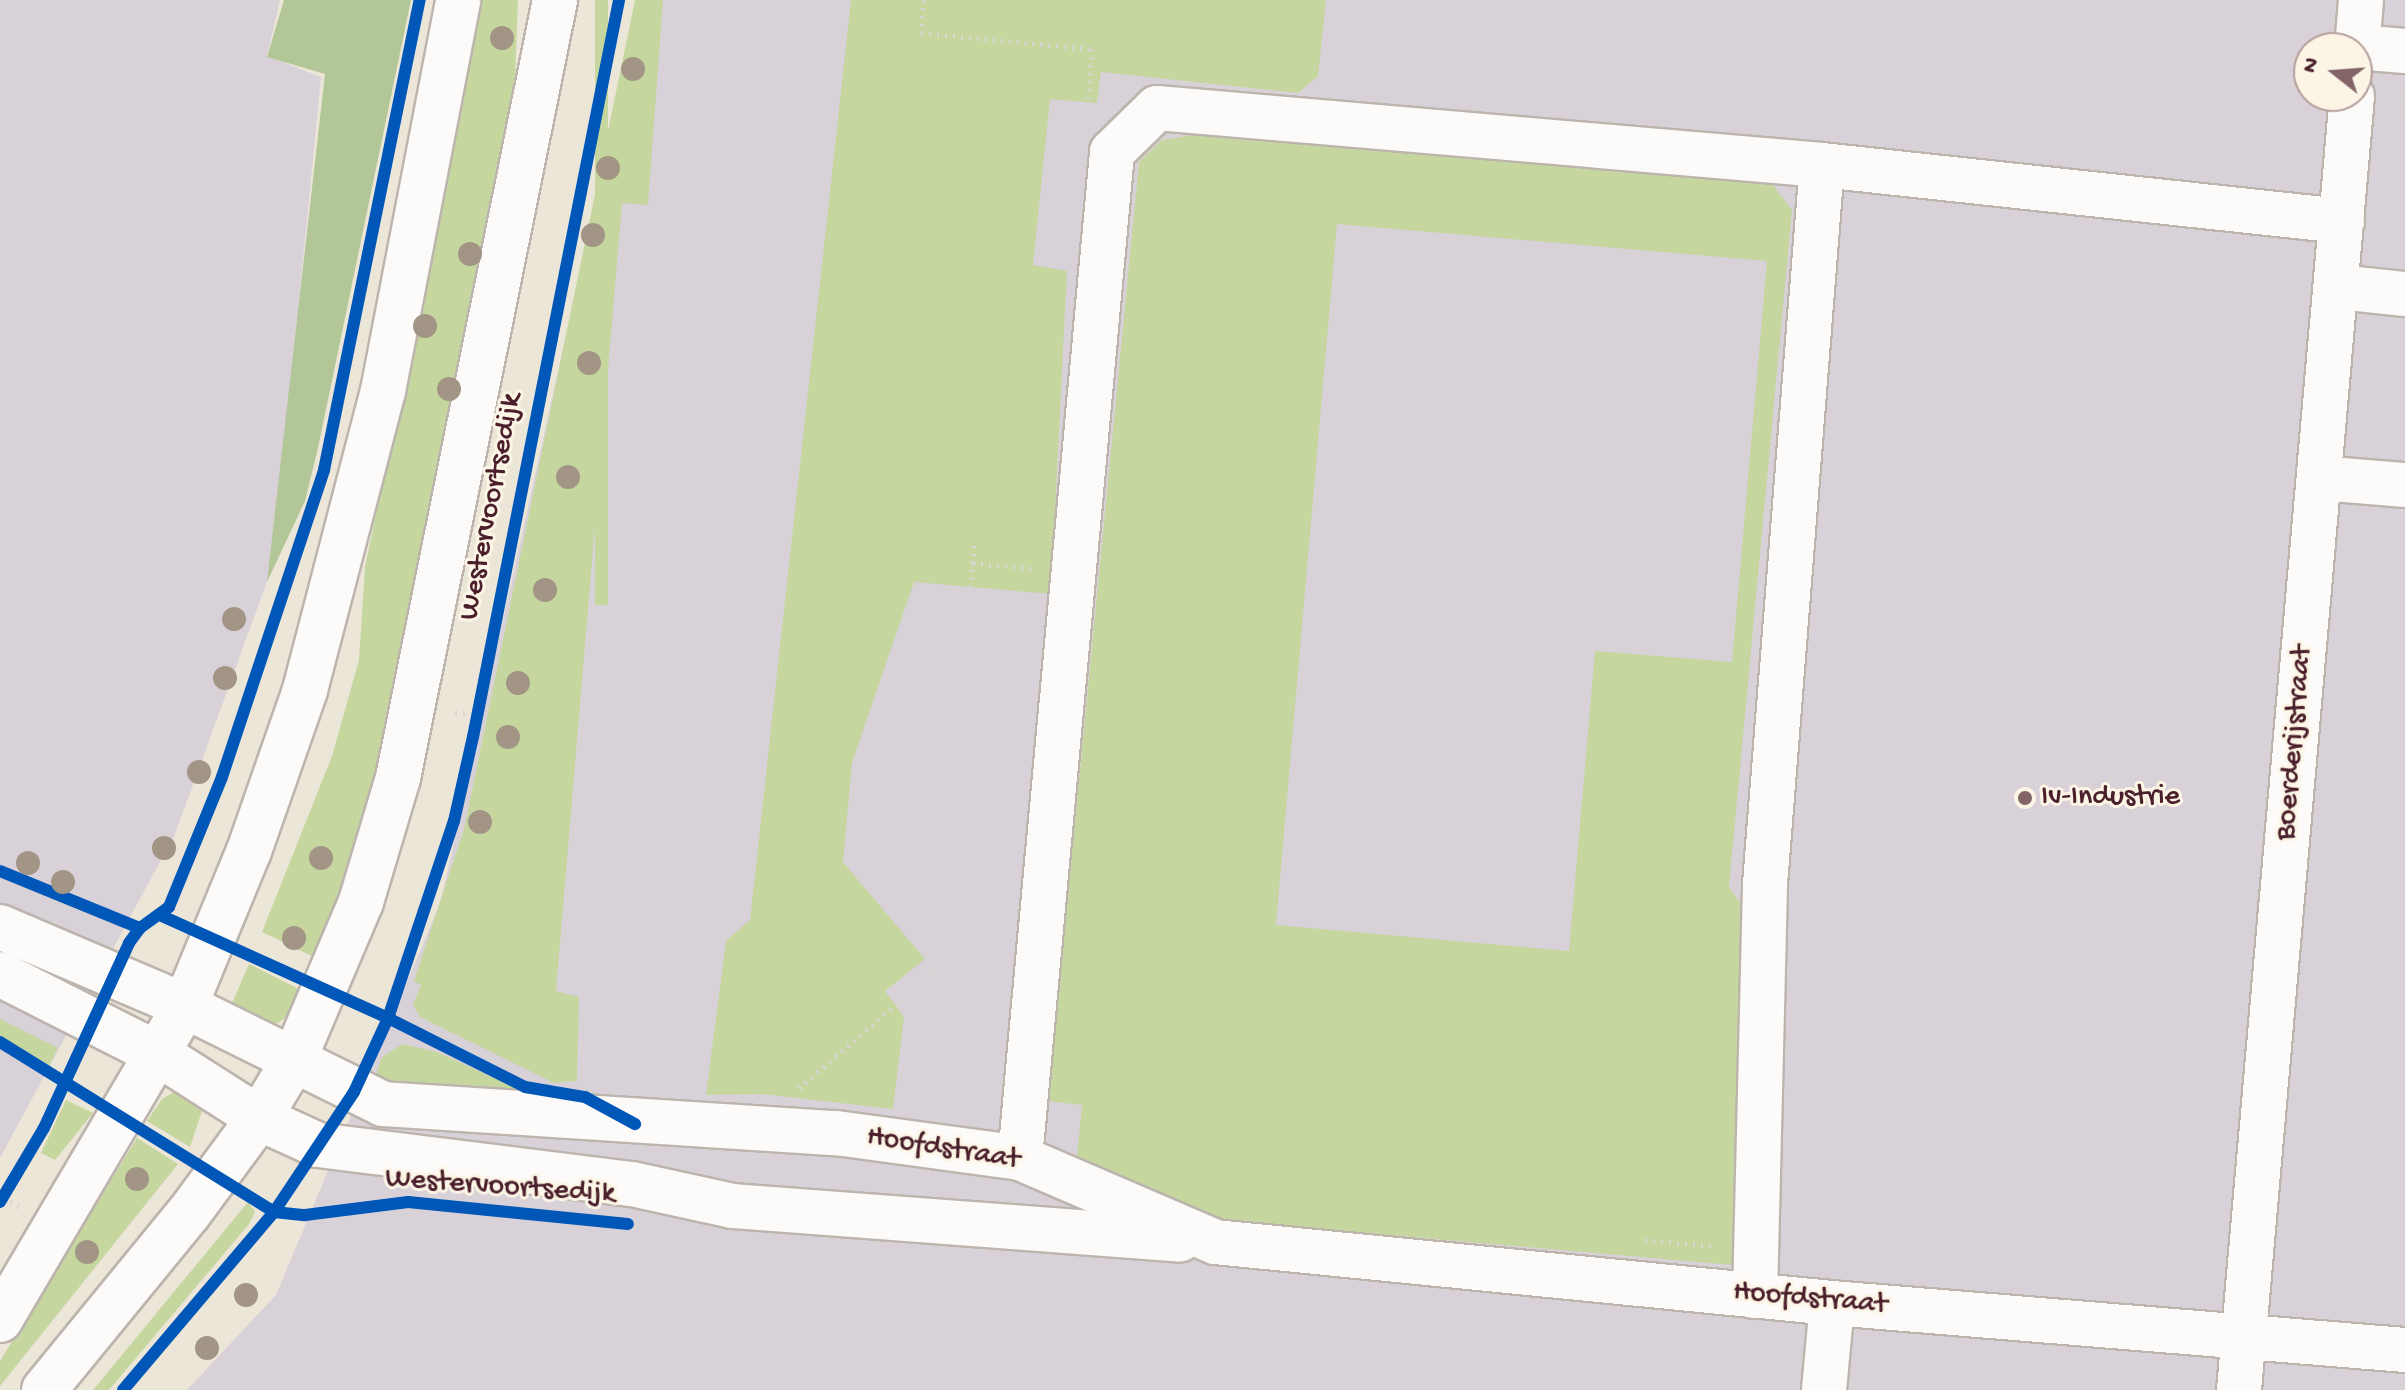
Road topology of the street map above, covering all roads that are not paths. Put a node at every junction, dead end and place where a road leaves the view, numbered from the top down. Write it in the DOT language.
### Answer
graph roads {
  1 [pos="458,0"];
  2 [pos="555,0"];
  3 [pos="2361,0"];
  4 [pos="2358,32"];
  5 [pos="2373,53"];
  6 [pos="2404,66"];
  7 [pos="2351,112"];
  8 [pos="1822,165"];
  9 [pos="2342,221"];
  10 [pos="2338,287"];
  11 [pos="2394,293"];
  12 [pos="2319,478"];
  13 [pos="2386,484"];
  14 [pos="0,927"];
  15 [pos="0,974"];
  16 [pos="185,1006"];
  17 [pos="160,1055"];
  18 [pos="293,1062"];
  19 [pos="259,1118"];
  20 [pos="635,1124"];
  21 [pos="1021,1146"];
  22 [pos="632,1184"];
  23 [pos="784,1211"];
  24 [pos="1215,1242"];
  25 [pos="1755,1296"];
  26 [pos="1832,1303"];
  27 [pos="2245,1315"];
  28 [pos="0,1320"];
  29 [pos="2405,1350"];
  30 [pos="44,1390"];
  31 [pos="1824,1390"];
  32 [pos="2239,1390"];
  1 -- 16 [label="street"];
  2 -- 18 [label="street, Westervoortsedijk"];
  3 -- 4 [label="street"];
  5 -- 6 [label="street"];
  7 -- 9 [label="street, Boerderijstraat"];
  8 -- 9 [label="street"];
  8 -- 21 [label="street"];
  8 -- 25 [label="street"];
  9 -- 10 [label="street, Boerderijstraat"];
  10 -- 11 [label="street"];
  10 -- 12 [label="street, Boerderijstraat"];
  12 -- 13 [label="street"];
  12 -- 27 [label="street, Boerderijstraat"];
  14 -- 16 [label="street"];
  15 -- 17 [label="street"];
  16 -- 17 [label="street"];
  16 -- 18 [label="street"];
  17 -- 19 [label="street"];
  17 -- 28 [label="street"];
  18 -- 19 [label="street, Westervoortsedijk"];
  18 -- 20 [label="street"];
  19 -- 22 [label="street, Westervoortsedijk"];
  19 -- 30 [label="street, Westervoortsedijk"];
  20 -- 21 [label="street, Hoofdstraat"];
  20 -- 22 [label="street"];
  21 -- 24 [label="street, Hoofdstraat"];
  22 -- 23 [label="street, Westervoortsedijk"];
  23 -- 24 [label="street, Hoofdstraat"];
  24 -- 25 [label="street, Hoofdstraat"];
  25 -- 26 [label="street, Hoofdstraat"];
  26 -- 27 [label="street, Hoofdstraat"];
  26 -- 31 [label="street"];
  27 -- 29 [label="street, Hoofdstraat"];
  27 -- 32 [label="street, Boerderijstraat"];
}
